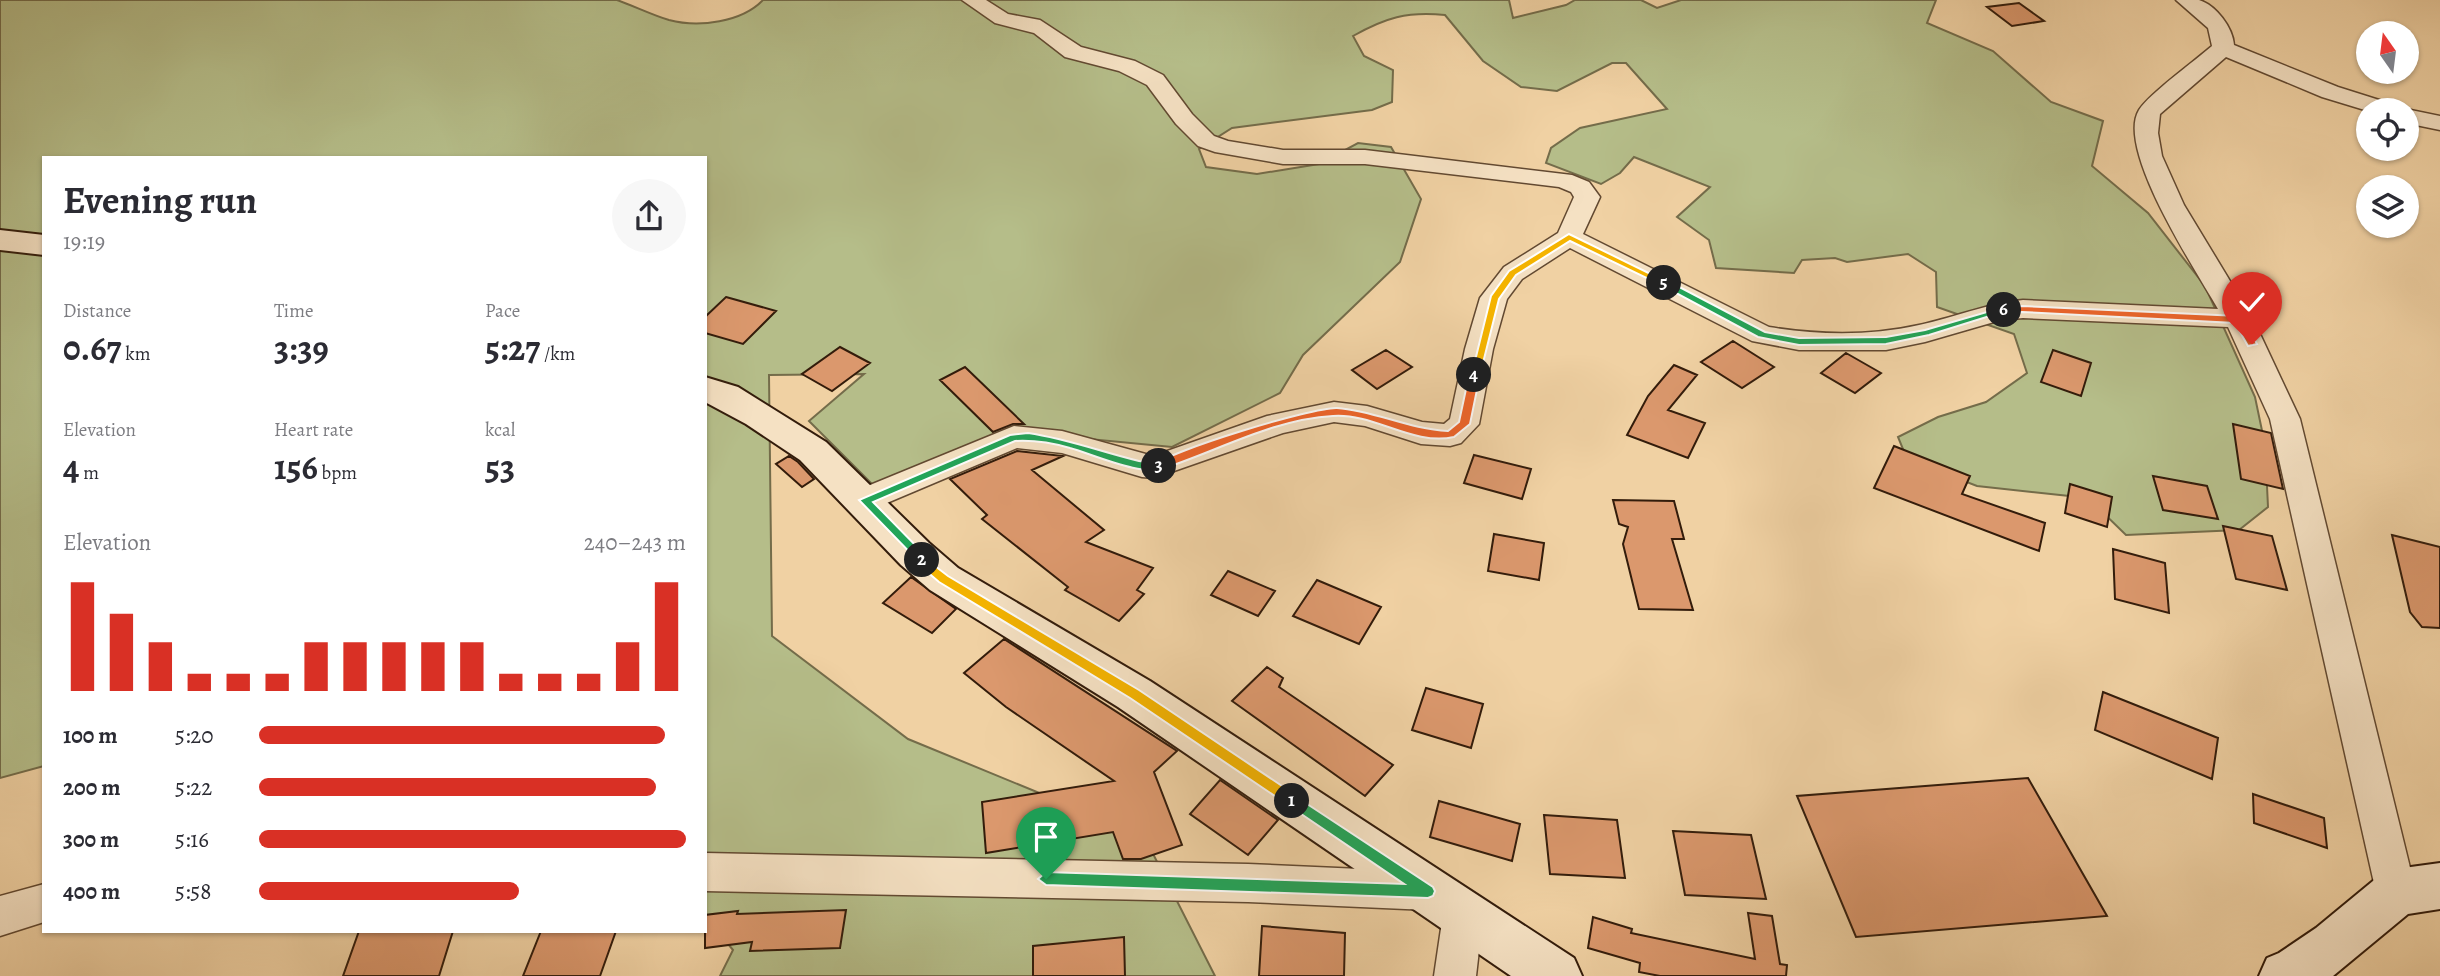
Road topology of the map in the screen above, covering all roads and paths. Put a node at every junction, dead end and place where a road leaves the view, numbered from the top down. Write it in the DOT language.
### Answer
graph roads {
  1 [pos="972,0"];
  2 [pos="2186,0"];
  3 [pos="2223,48"];
  4 [pos="2356,100"];
  5 [pos="2419,119"];
  6 [pos="2440,123"];
  7 [pos="1569,237"];
  8 [pos="0,240"];
  9 [pos="42,245"];
  10 [pos="2239,320"];
  11 [pos="707,390"];
  12 [pos="864,500"];
  13 [pos="707,872"];
  14 [pos="2418,889"];
  15 [pos="1445,903"];
  16 [pos="42,904"];
  17 [pos="0,916"];
  18 [pos="2291,974"];
  19 [pos="1455,976"];
  20 [pos="1556,976"];
  1 -- 7 [label="street"];
  2 -- 3 [label="street"];
  3 -- 4 [label="street"];
  3 -- 10 [label="street"];
  5 -- 6 [label="street"];
  7 -- 10 [label="street"];
  7 -- 12 [label="street"];
  8 -- 9 [label="street"];
  10 -- 14 [label="street"];
  11 -- 12 [label="street"];
  12 -- 15 [label="street"];
  13 -- 15 [label="street"];
  14 -- 18 [label="street"];
  15 -- 19 [label="street"];
  15 -- 20 [label="street"];
  16 -- 17 [label="street"];
}
